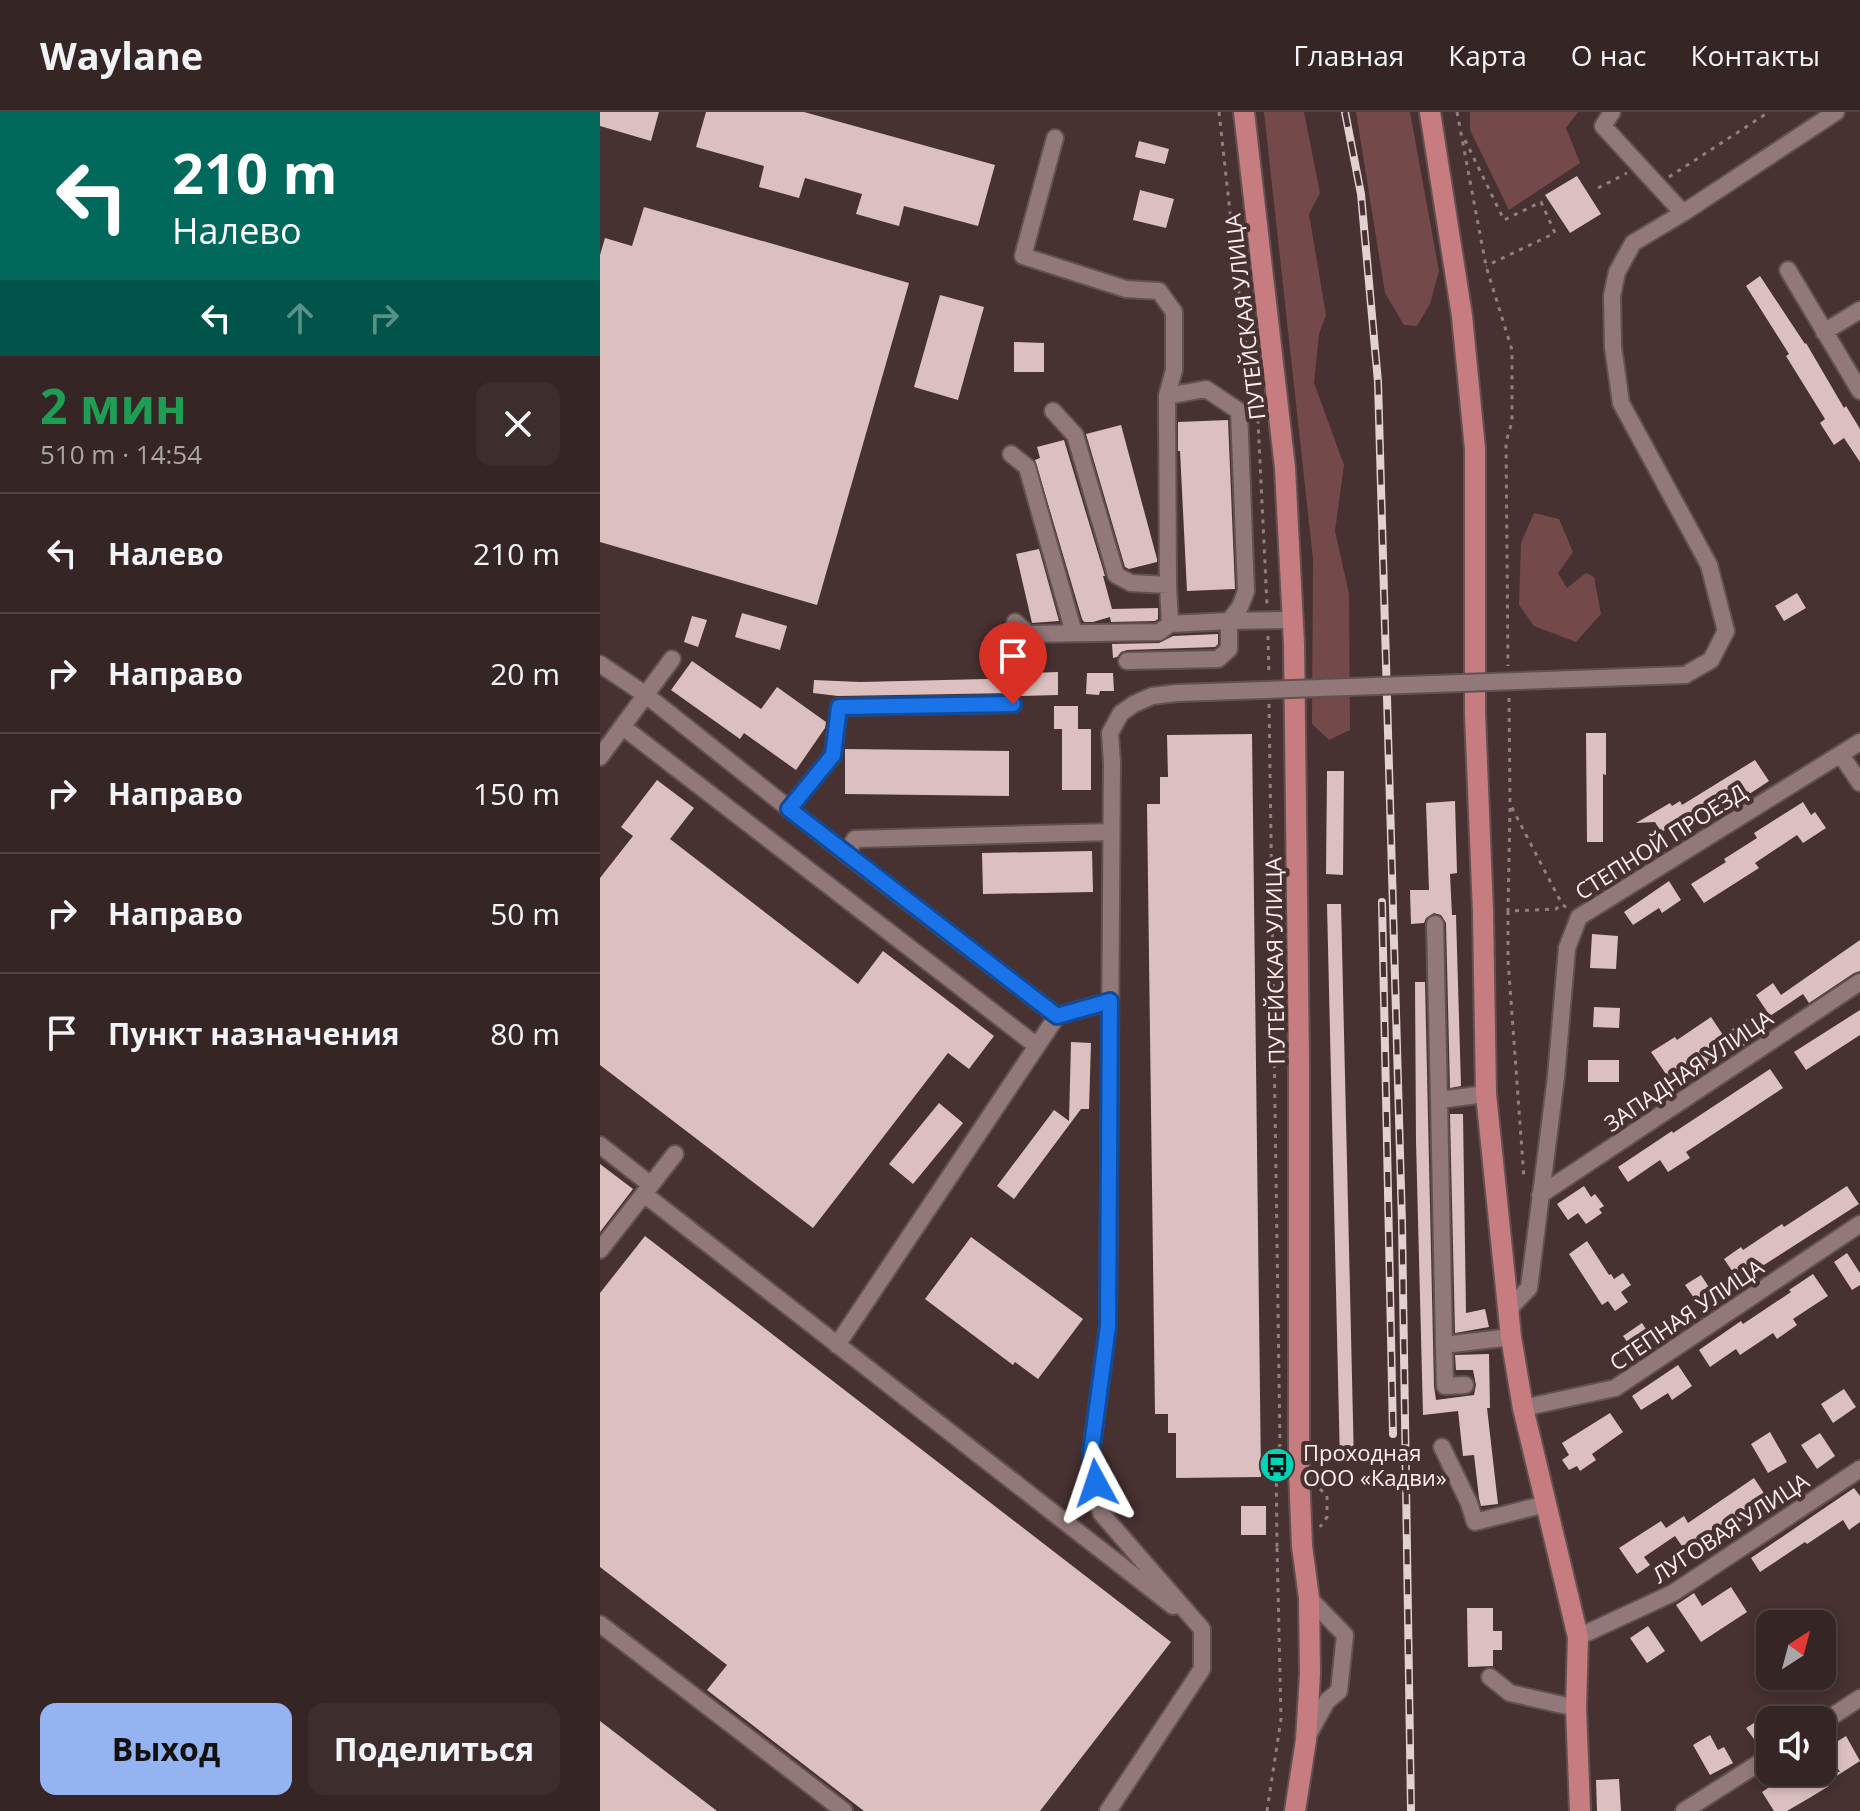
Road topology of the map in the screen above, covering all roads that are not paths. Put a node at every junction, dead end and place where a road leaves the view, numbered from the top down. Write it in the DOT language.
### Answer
graph roads {
  1 [pos="1244,112"];
  2 [pos="1430,112"];
  3 [pos="1612,112"];
  4 [pos="1836,112"];
  5 [pos="1055,138"];
  6 [pos="1683,213"];
  7 [pos="1788,270"];
  8 [pos="1860,310"];
  9 [pos="1824,332"];
  10 [pos="1860,391"];
  11 [pos="1167,396"];
  12 [pos="1053,411"];
  13 [pos="1011,454"];
  14 [pos="1168,585"];
  15 [pos="1293,620"];
  16 [pos="1229,621"];
  17 [pos="1015,622"];
  18 [pos="1170,624"];
  19 [pos="1074,633"];
  20 [pos="672,659"];
  21 [pos="1127,661"];
  22 [pos="600,664"];
  23 [pos="646,695"];
  24 [pos="1013,704"];
  25 [pos="623,727"];
  26 [pos="1860,742"];
  27 [pos="1841,755"];
  28 [pos="600,757"];
  29 [pos="1860,783"];
  30 [pos="789,809"];
  31 [pos="1111,832"];
  32 [pos="846,854"];
  33 [pos="1435,924"];
  34 [pos="1860,982"];
  35 [pos="1110,1001"];
  36 [pos="1057,1016"];
  37 [pos="1037,1046"];
  38 [pos="1486,1094"];
  39 [pos="1439,1100"];
  40 [pos="600,1145"];
  41 [pos="675,1154"];
  42 [pos="648,1189"];
  43 [pos="1540,1195"];
  44 [pos="1860,1224"];
  45 [pos="600,1250"];
  46 [pos="1508,1310"];
  47 [pos="1511,1337"];
  48 [pos="837,1345"];
  49 [pos="1444,1345"];
  50 [pos="1465,1385"];
  51 [pos="1523,1408"];
  52 [pos="1442,1447"];
  53 [pos="1860,1469"];
  54 [pos="1546,1504"];
  55 [pos="1309,1598"];
  56 [pos="600,1624"];
  57 [pos="1202,1629"];
  58 [pos="1578,1637"];
  59 [pos="1490,1677"];
  60 [pos="1860,1698"];
  61 [pos="1576,1708"];
  62 [pos="1836,1714"];
  63 [pos="1306,1740"];
  64 [pos="1756,1765"];
  65 [pos="844,1811"];
  66 [pos="1108,1811"];
  67 [pos="1295,1811"];
  68 [pos="1580,1811"];
  69 [pos="1684,1811"];
  1 -- 15 [label="main road, ПУТЕЙСКАЯ УЛИЦА"];
  2 -- 38 [label="main road"];
  3 -- 6 [label="street"];
  4 -- 6 [label="street"];
  5 -- 11 [label="street"];
  6 -- 31 [label="street, bridge"];
  7 -- 9 [label="street"];
  8 -- 9 [label="street"];
  9 -- 10 [label="street"];
  11 -- 14 [label="street"];
  11 -- 16 [label="street"];
  12 -- 14 [label="street"];
  13 -- 19 [label="street"];
  14 -- 18 [label="street"];
  15 -- 16 [label="street"];
  15 -- 55 [label="main road, ПУТЕЙСКАЯ УЛИЦА"];
  16 -- 18 [label="street"];
  16 -- 21 [label="street"];
  17 -- 19 [label="street"];
  18 -- 19 [label="street"];
  20 -- 23 [label="street"];
  22 -- 23 [label="street"];
  23 -- 25 [label="street"];
  23 -- 30 [label="street"];
  24 -- 30 [label="street"];
  25 -- 28 [label="street"];
  25 -- 37 [label="street"];
  26 -- 27 [label="street, СТЕПНОЙ ПРОЕЗД"];
  27 -- 29 [label="street"];
  27 -- 43 [label="street, СТЕПНОЙ ПРОЕЗД"];
  30 -- 32 [label="street"];
  31 -- 32 [label="street"];
  31 -- 35 [label="street"];
  32 -- 36 [label="street"];
  33 -- 39 [label="street"];
  34 -- 43 [label="street, ЗАПАДНАЯ УЛИЦА"];
  35 -- 36 [label="street"];
  35 -- 57 [label="street"];
  36 -- 37 [label="street"];
  37 -- 48 [label="street"];
  38 -- 39 [label="street"];
  38 -- 46 [label="main road"];
  39 -- 49 [label="street"];
  40 -- 42 [label="street"];
  41 -- 42 [label="street"];
  42 -- 45 [label="street"];
  42 -- 48 [label="street"];
  43 -- 46 [label="street, СТЕПНОЙ ПРОЕЗД"];
  44 -- 51 [label="street, СТЕПНАЯ УЛИЦА"];
  46 -- 47 [label="main road"];
  47 -- 49 [label="street"];
  47 -- 51 [label="main road"];
  48 -- 57 [label="street"];
  49 -- 50 [label="street"];
  51 -- 54 [label="main road"];
  52 -- 54 [label="street"];
  53 -- 58 [label="street, ЛУГОВАЯ УЛИЦА"];
  54 -- 58 [label="main road"];
  55 -- 63 [label="main road, ПУТЕЙСКАЯ УЛИЦА"];
  55 -- 63 [label="street"];
  56 -- 65 [label="street"];
  57 -- 66 [label="street"];
  58 -- 61 [label="main road"];
  59 -- 61 [label="street"];
  60 -- 62 [label="street"];
  61 -- 68 [label="main road"];
  63 -- 67 [label="main road, ПУТЕЙСКАЯ УЛИЦА"];
  64 -- 69 [label="street"];
}
